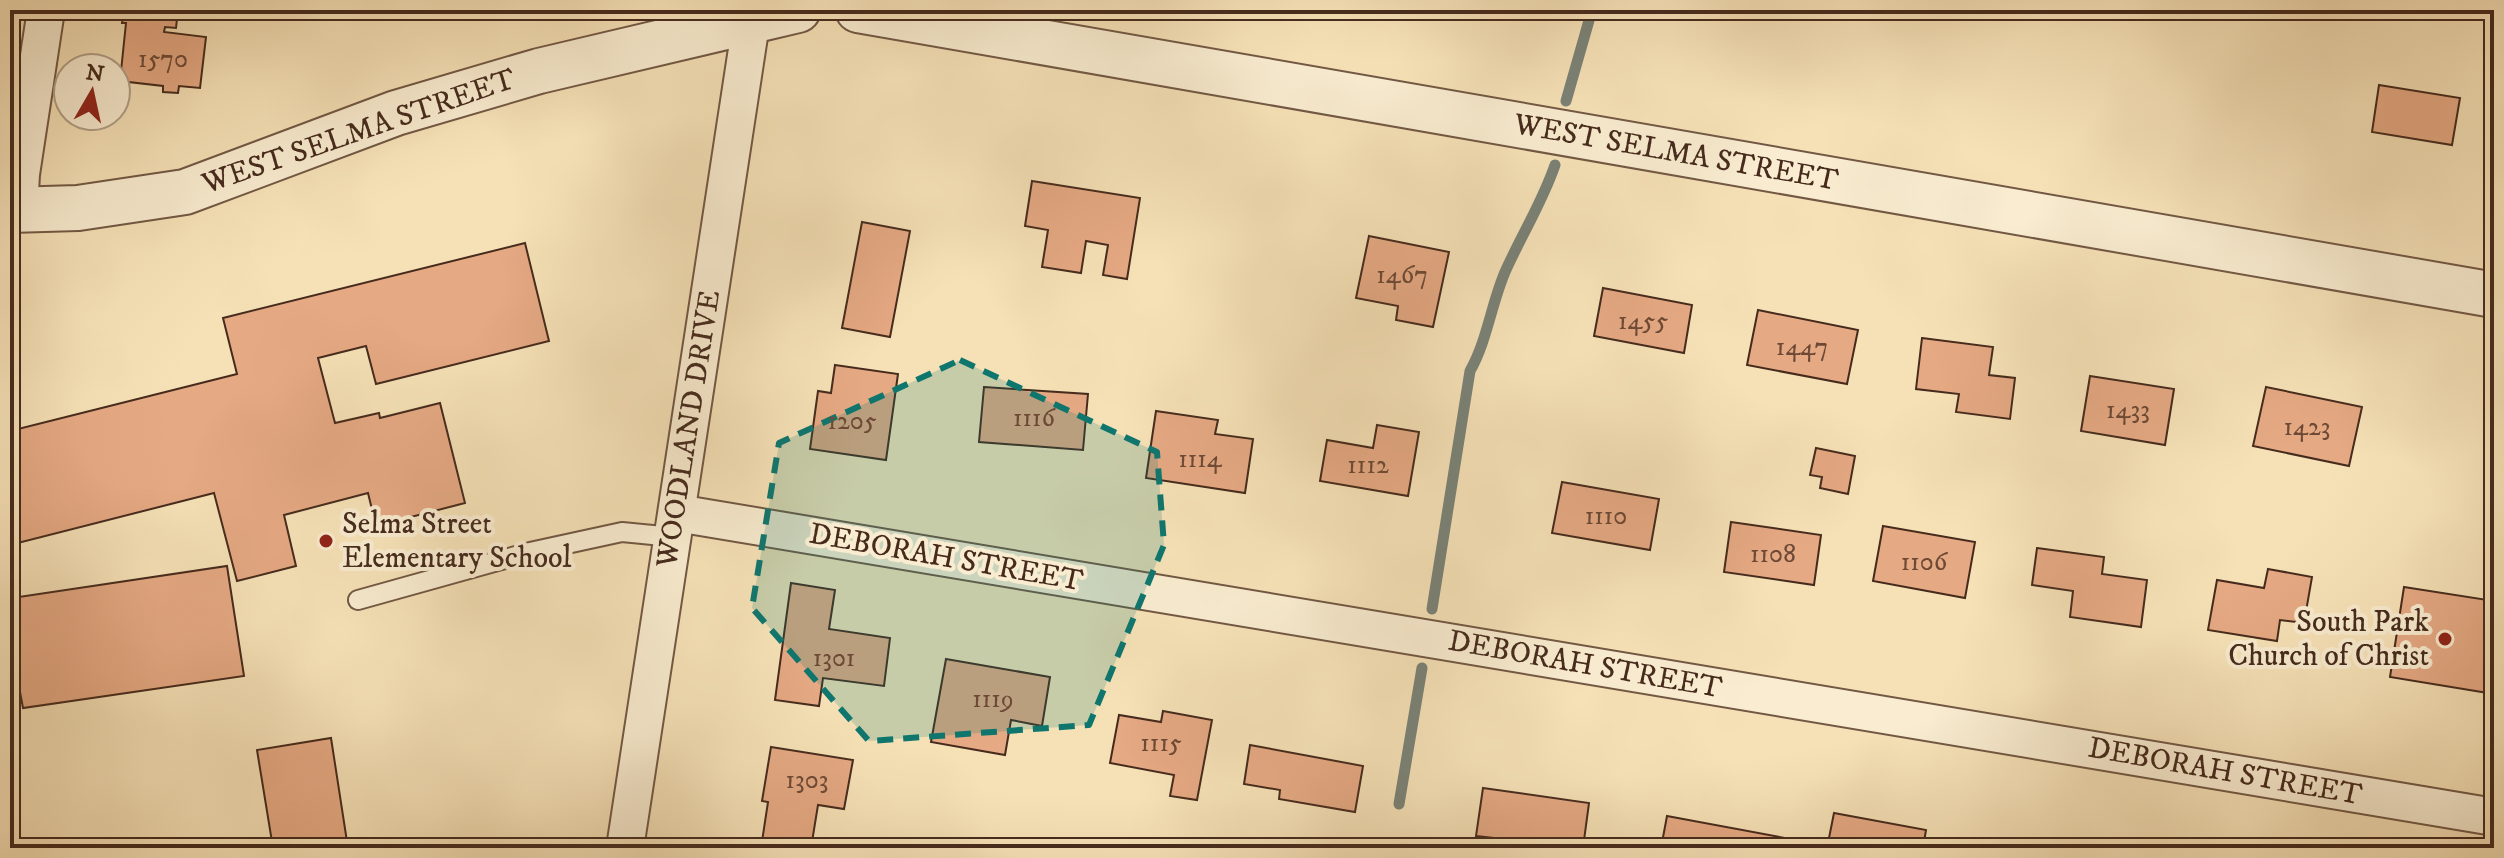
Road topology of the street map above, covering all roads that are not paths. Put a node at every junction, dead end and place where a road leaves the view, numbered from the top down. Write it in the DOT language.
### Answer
graph roads {
  1 [pos="46,10"];
  2 [pos="798,10"];
  3 [pos="858,10"];
  4 [pos="752,16"];
  5 [pos="15,210"];
  6 [pos="2494,295"];
  7 [pos="675,525"];
  8 [pos="358,600"];
  9 [pos="2494,817"];
  10 [pos="625,848"];
  1 -- 5 [label="street"];
  2 -- 4 [label="street, WEST SELMA STREET"];
  3 -- 6 [label="street, WEST SELMA STREET"];
  4 -- 5 [label="street, WEST SELMA STREET"];
  4 -- 7 [label="street, WOODLAND DRIVE"];
  7 -- 8 [label="lane"];
  7 -- 9 [label="street, DEBORAH STREET"];
  7 -- 10 [label="street, WOODLAND DRIVE"];
}
